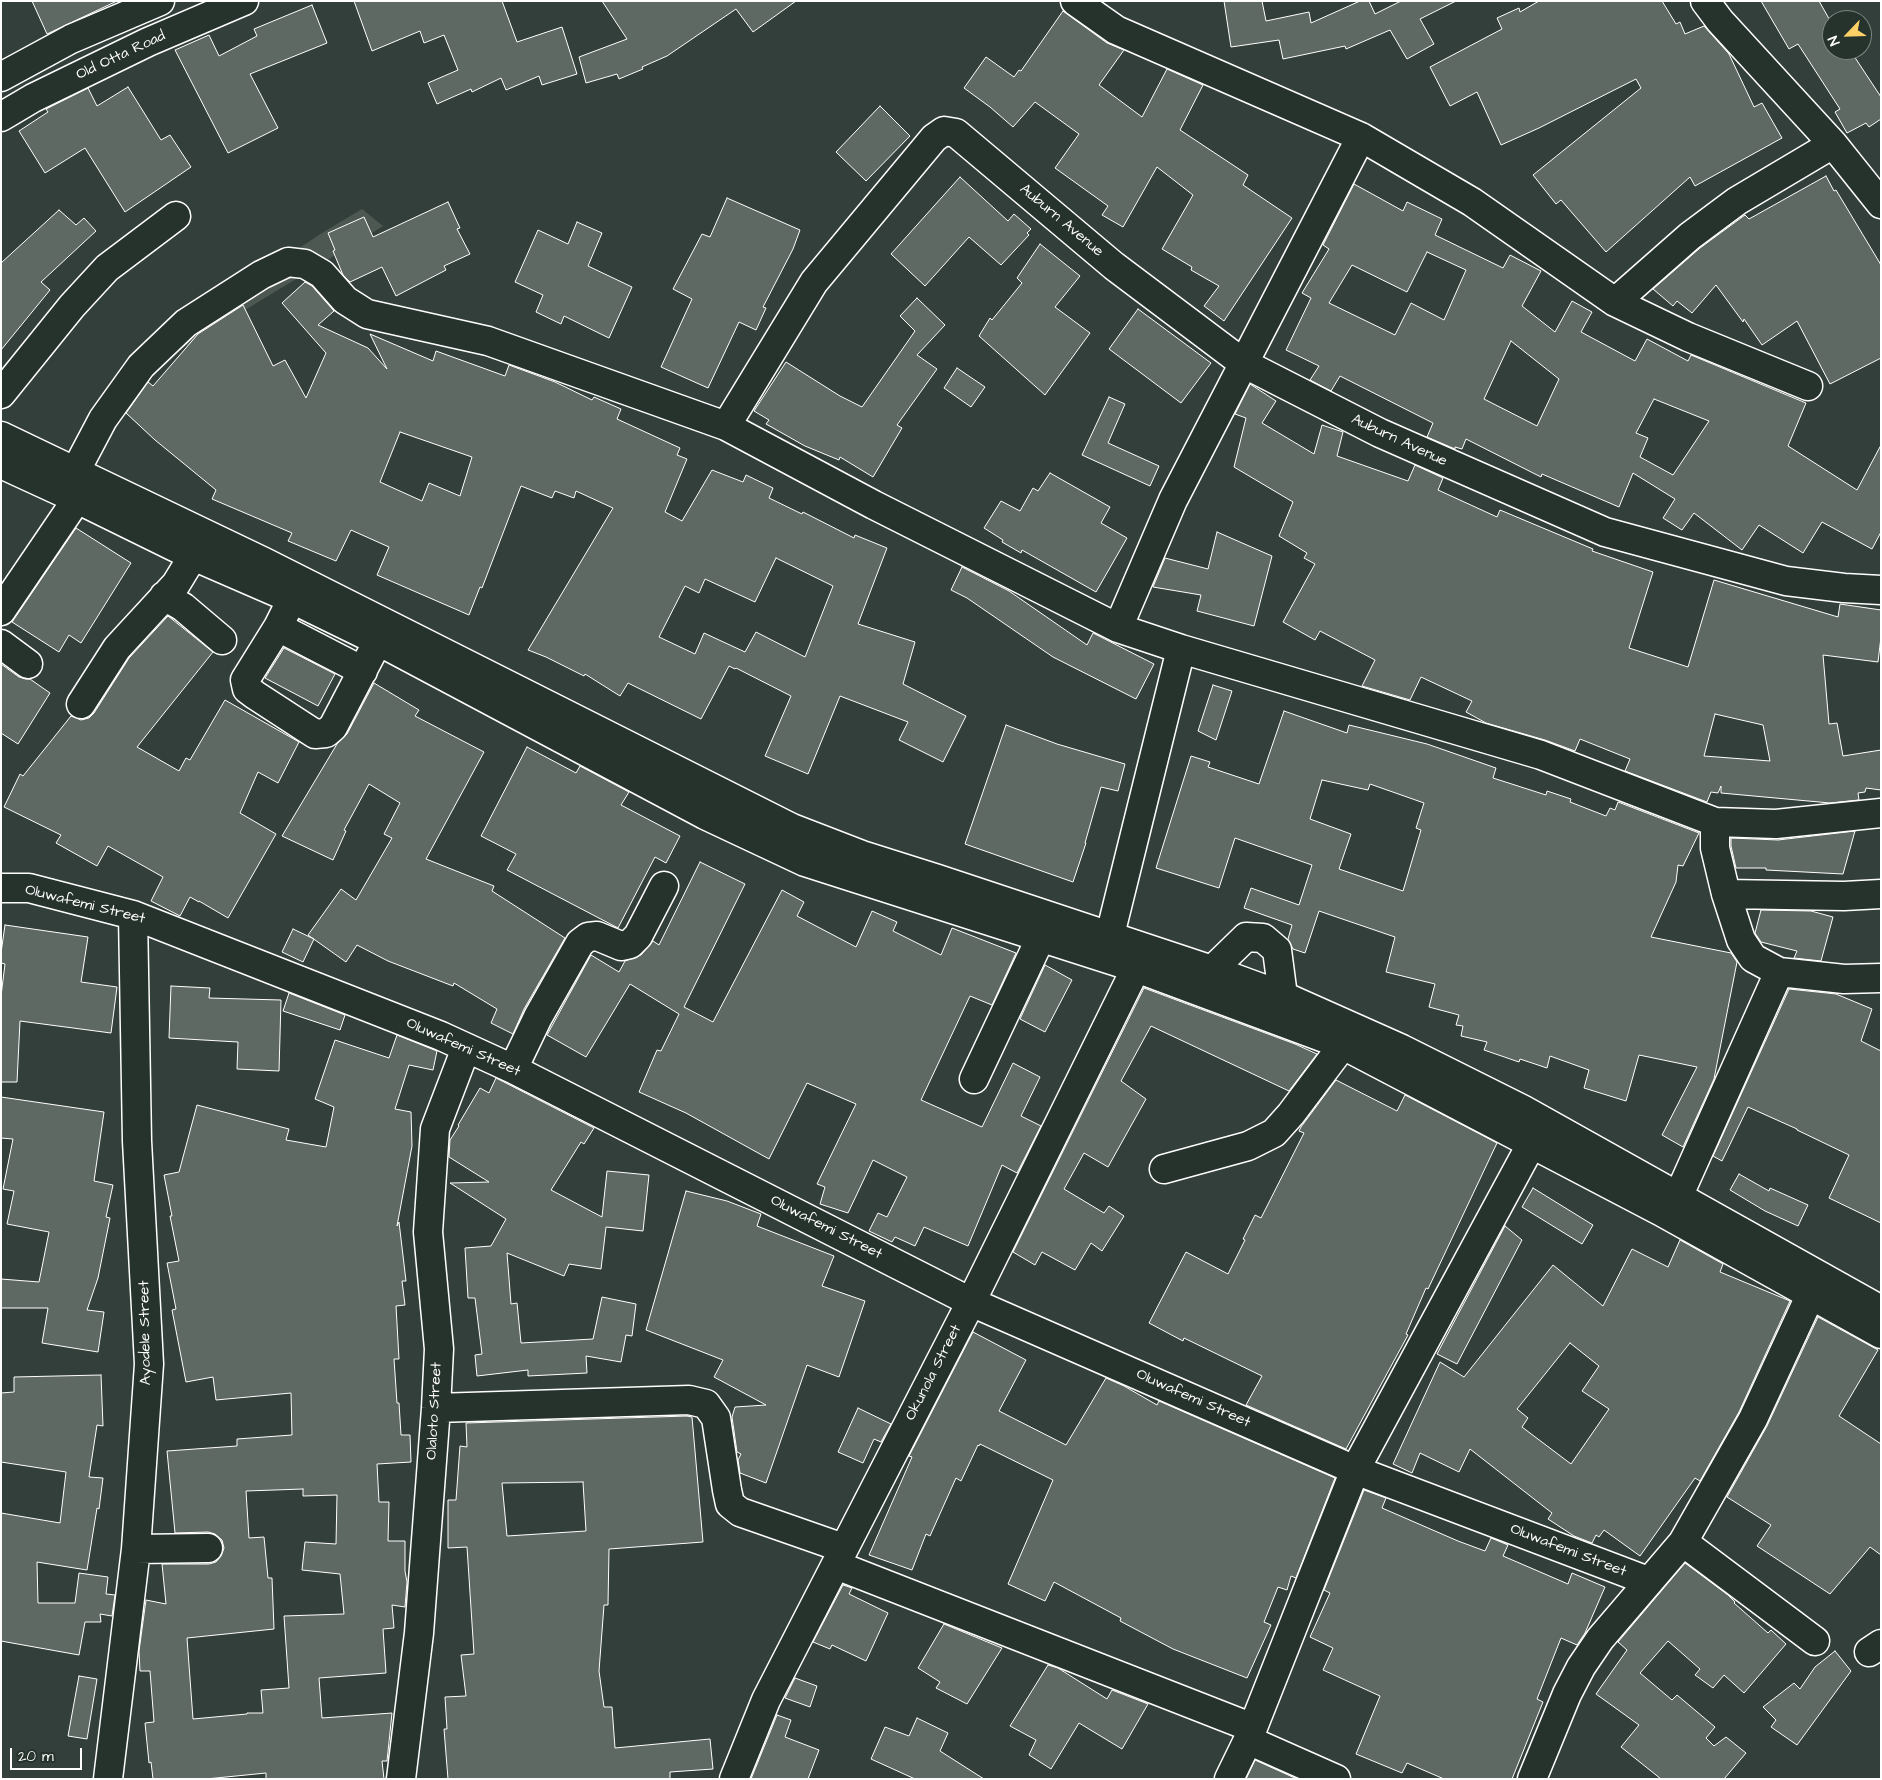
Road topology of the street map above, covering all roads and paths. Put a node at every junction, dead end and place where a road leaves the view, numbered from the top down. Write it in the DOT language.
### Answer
graph roads {
  1 [pos="160,1"];
  2 [pos="244,1"];
  3 [pos="1075,1"];
  4 [pos="1705,1"];
  5 [pos="1,77"];
  6 [pos="1,117"];
  7 [pos="1360,137"];
  8 [pos="1833,144"];
  9 [pos="1881,204"];
  10 [pos="176,216"];
  11 [pos="1615,302"];
  12 [pos="1243,363"];
  13 [pos="1808,386"];
  14 [pos="1,394"];
  15 [pos="726,426"];
  16 [pos="2,436"];
  17 [pos="1,464"];
  18 [pos="58,472"];
  19 [pos="77,499"];
  20 [pos="193,556"];
  21 [pos="1881,590"];
  22 [pos="164,596"];
  23 [pos="292,599"];
  24 [pos="1,611"];
  25 [pos="278,627"];
  26 [pos="1118,628"];
  27 [pos="222,640"];
  28 [pos="378,641"];
  29 [pos="1,644"];
  30 [pos="1181,649"];
  31 [pos="28,664"];
  32 [pos="363,670"];
  33 [pos="81,704"];
  34 [pos="1881,814"];
  35 [pos="1715,822"];
  36 [pos="664,886"];
  37 [pos="1,888"];
  38 [pos="934,891"];
  39 [pos="1726,894"];
  40 [pos="1881,894"];
  41 [pos="133,915"];
  42 [pos="1110,935"];
  43 [pos="1041,937"];
  44 [pos="1136,968"];
  45 [pos="1212,970"];
  46 [pos="1779,972"];
  47 [pos="1881,978"];
  48 [pos="1283,996"];
  49 [pos="1343,1045"];
  50 [pos="466,1048"];
  51 [pos="512,1069"];
  52 [pos="974,1080"];
  53 [pos="1532,1143"];
  54 [pos="1164,1169"];
  55 [pos="1678,1197"];
  56 [pos="1811,1294"];
  57 [pos="971,1302"];
  58 [pos="1881,1310"];
  59 [pos="1881,1334"];
  60 [pos="436,1408"];
  61 [pos="1355,1470"];
  62 [pos="1683,1542"];
  63 [pos="208,1548"];
  64 [pos="136,1549"];
  65 [pos="839,1556"];
  66 [pos="1648,1581"];
  67 [pos="1815,1641"];
  68 [pos="1250,1734"];
  69 [pos="108,1779"];
  70 [pos="401,1779"];
  71 [pos="734,1779"];
  72 [pos="1229,1779"];
  73 [pos="1336,1779"];
  74 [pos="1532,1779"];
  1 -- 5 [label="street"];
  2 -- 6 [label="street, Old Otta Road"];
  3 -- 7 [label="street"];
  4 -- 8 [label="street"];
  7 -- 11 [label="street"];
  7 -- 12 [label="street"];
  8 -- 9 [label="street"];
  8 -- 11 [label="street"];
  10 -- 14 [label="street"];
  11 -- 13 [label="street"];
  12 -- 15 [label="street, Auburn Avenue"];
  12 -- 21 [label="street, Auburn Avenue"];
  12 -- 26 [label="street"];
  15 -- 18 [label="street"];
  15 -- 26 [label="street"];
  16 -- 18 [label="street"];
  17 -- 18 [label="street"];
  18 -- 19 [label="street"];
  18 -- 38 [label="street"];
  19 -- 20 [label="street"];
  19 -- 24 [label="street"];
  20 -- 22 [label="street"];
  20 -- 23 [label="street"];
  22 -- 27 [label="street"];
  22 -- 33 [label="street"];
  23 -- 25 [label="street"];
  23 -- 28 [label="street"];
  25 -- 32 [label="street"];
  25 -- 32 [label="street"];
  26 -- 30 [label="street"];
  28 -- 32 [label="street"];
  28 -- 38 [label="street"];
  29 -- 31 [label="street"];
  30 -- 35 [label="street"];
  30 -- 42 [label="street"];
  34 -- 35 [label="street"];
  35 -- 39 [label="street"];
  36 -- 51 [label="street"];
  37 -- 41 [label="street, Oluwafemi Street"];
  38 -- 42 [label="street"];
  38 -- 43 [label="street"];
  39 -- 40 [label="street"];
  39 -- 46 [label="street"];
  41 -- 50 [label="street, Oluwafemi Street"];
  41 -- 64 [label="street, Ayodele Street"];
  42 -- 45 [label="street"];
  43 -- 44 [label="street"];
  43 -- 52 [label="street"];
  44 -- 49 [label="street"];
  44 -- 57 [label="street, Okunola Street"];
  45 -- 48 [label="street"];
  45 -- 48 [label="street"];
  46 -- 47 [label="street"];
  46 -- 55 [label="street"];
  48 -- 55 [label="street"];
  49 -- 53 [label="street"];
  49 -- 54 [label="street"];
  50 -- 51 [label="street, Oluwafemi Street"];
  50 -- 60 [label="street, Olaloto Street"];
  51 -- 57 [label="street, Oluwafemi Street"];
  53 -- 56 [label="street"];
  53 -- 61 [label="street"];
  55 -- 58 [label="street"];
  56 -- 59 [label="street"];
  56 -- 62 [label="street"];
  57 -- 61 [label="street, Oluwafemi Street"];
  57 -- 65 [label="street, Okunola Street"];
  60 -- 65 [label="street"];
  60 -- 70 [label="street, Olaloto Street"];
  61 -- 66 [label="street, Oluwafemi Street"];
  61 -- 68 [label="street"];
  62 -- 66 [label="street"];
  62 -- 67 [label="street"];
  63 -- 64 [label="street"];
  64 -- 69 [label="street, Ayodele Street"];
  65 -- 68 [label="street"];
  65 -- 71 [label="street, Okunola Street"];
  66 -- 74 [label="street"];
  68 -- 72 [label="street"];
  68 -- 73 [label="street"];
}
